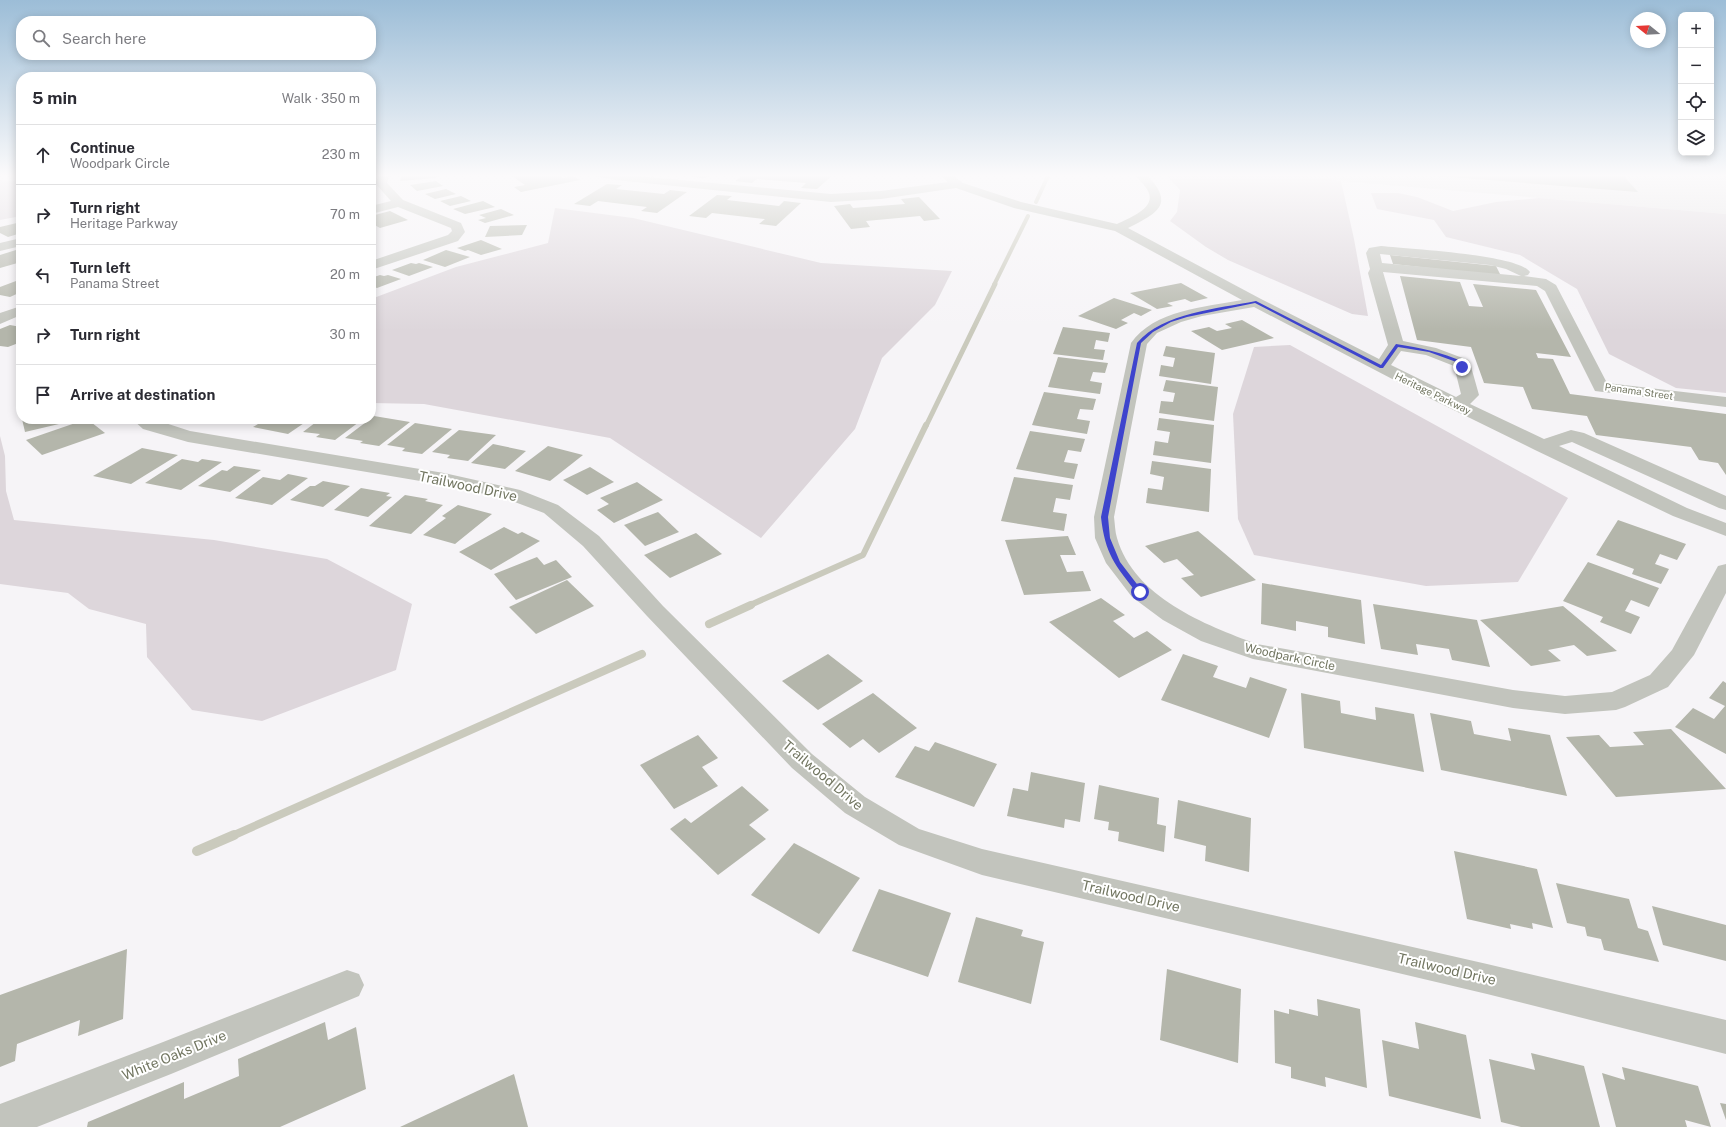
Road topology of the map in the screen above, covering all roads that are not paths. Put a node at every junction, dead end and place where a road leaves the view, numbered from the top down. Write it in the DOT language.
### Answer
graph roads {
  1 [pos="457,227"];
  2 [pos="1112,227"];
  3 [pos="1121,227"];
  4 [pos="1118,228"];
  5 [pos="16,243"];
  6 [pos="0,247"];
  7 [pos="376,264"];
  8 [pos="1256,302"];
  9 [pos="16,312"];
  10 [pos="0,319"];
  11 [pos="1396,345"];
  12 [pos="1382,367"];
  13 [pos="1726,402"];
  14 [pos="1458,405"];
  15 [pos="148,424"];
  16 [pos="1542,446"];
  17 [pos="1726,504"];
  18 [pos="1726,530"];
  19 [pos="1726,571"];
  20 [pos="347,985"];
  21 [pos="1726,1037"];
  22 [pos="0,1123"];
  1 -- 7 [label="street"];
  2 -- 4 [label="street, Heritage Parkway"];
  3 -- 4 [label="street"];
  4 -- 8 [label="street, Heritage Parkway"];
  5 -- 6 [label="street"];
  8 -- 12 [label="street, Heritage Parkway"];
  8 -- 19 [label="street, Woodpark Circle"];
  9 -- 10 [label="street"];
  11 -- 12 [label="street"];
  11 -- 13 [label="street, Panama Street"];
  11 -- 14 [label="street"];
  12 -- 14 [label="street, Heritage Parkway"];
  14 -- 16 [label="street, Heritage Parkway"];
  15 -- 21 [label="street, Trailwood Drive"];
  16 -- 17 [label="street"];
  16 -- 18 [label="street, Heritage Parkway"];
  20 -- 22 [label="street, White Oaks Drive"];
}
